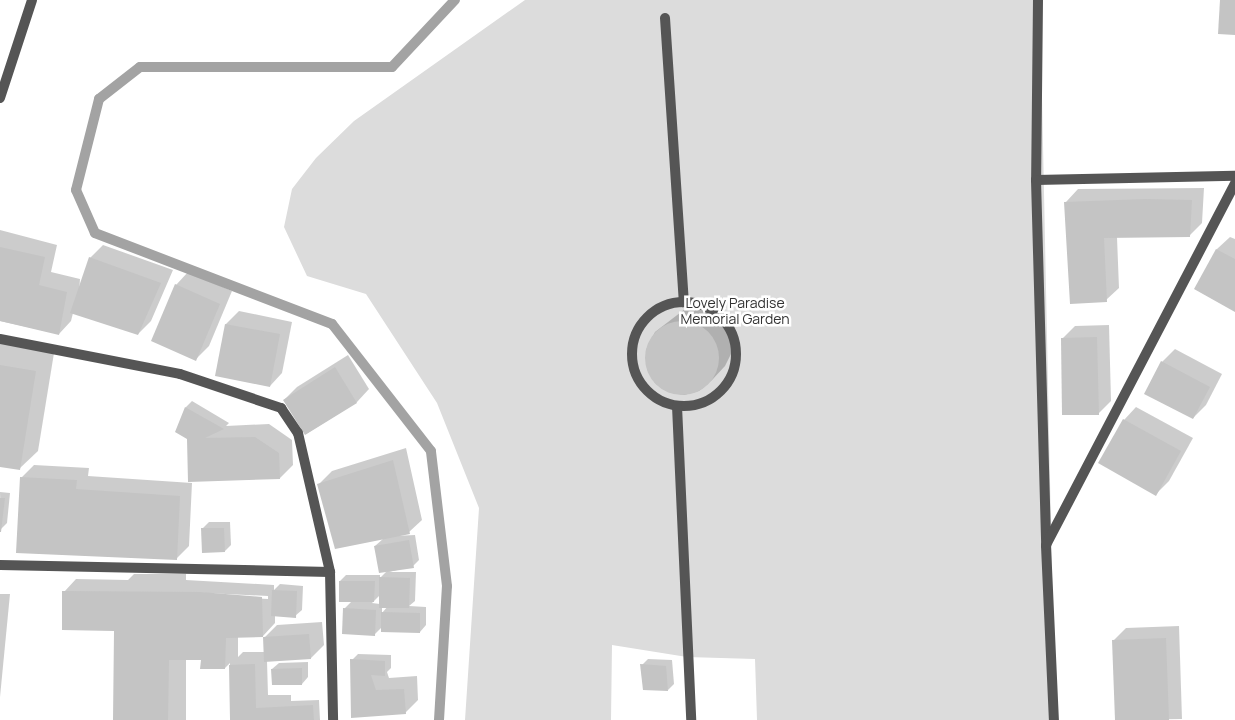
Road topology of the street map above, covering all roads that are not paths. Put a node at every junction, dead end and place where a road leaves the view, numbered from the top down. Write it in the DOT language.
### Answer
graph roads {
  1 [pos="32,0"];
  2 [pos="1038,0"];
  3 [pos="665,18"];
  4 [pos="0,98"];
  5 [pos="1235,176"];
  6 [pos="1036,180"];
  7 [pos="1235,183"];
  8 [pos="684,302"];
  9 [pos="0,339"];
  10 [pos="677,406"];
  11 [pos="1046,546"];
  12 [pos="0,565"];
  13 [pos="330,572"];
  14 [pos="333,720"];
  15 [pos="691,720"];
  16 [pos="1054,720"];
  1 -- 4 [label="street"];
  2 -- 6 [label="street"];
  3 -- 8 [label="street"];
  5 -- 6 [label="street"];
  6 -- 11 [label="street"];
  7 -- 11 [label="street"];
  8 -- 10 [label="street"];
  8 -- 10 [label="street"];
  9 -- 13 [label="street"];
  10 -- 15 [label="street"];
  11 -- 16 [label="street"];
  12 -- 13 [label="street"];
  13 -- 14 [label="street"];
}
